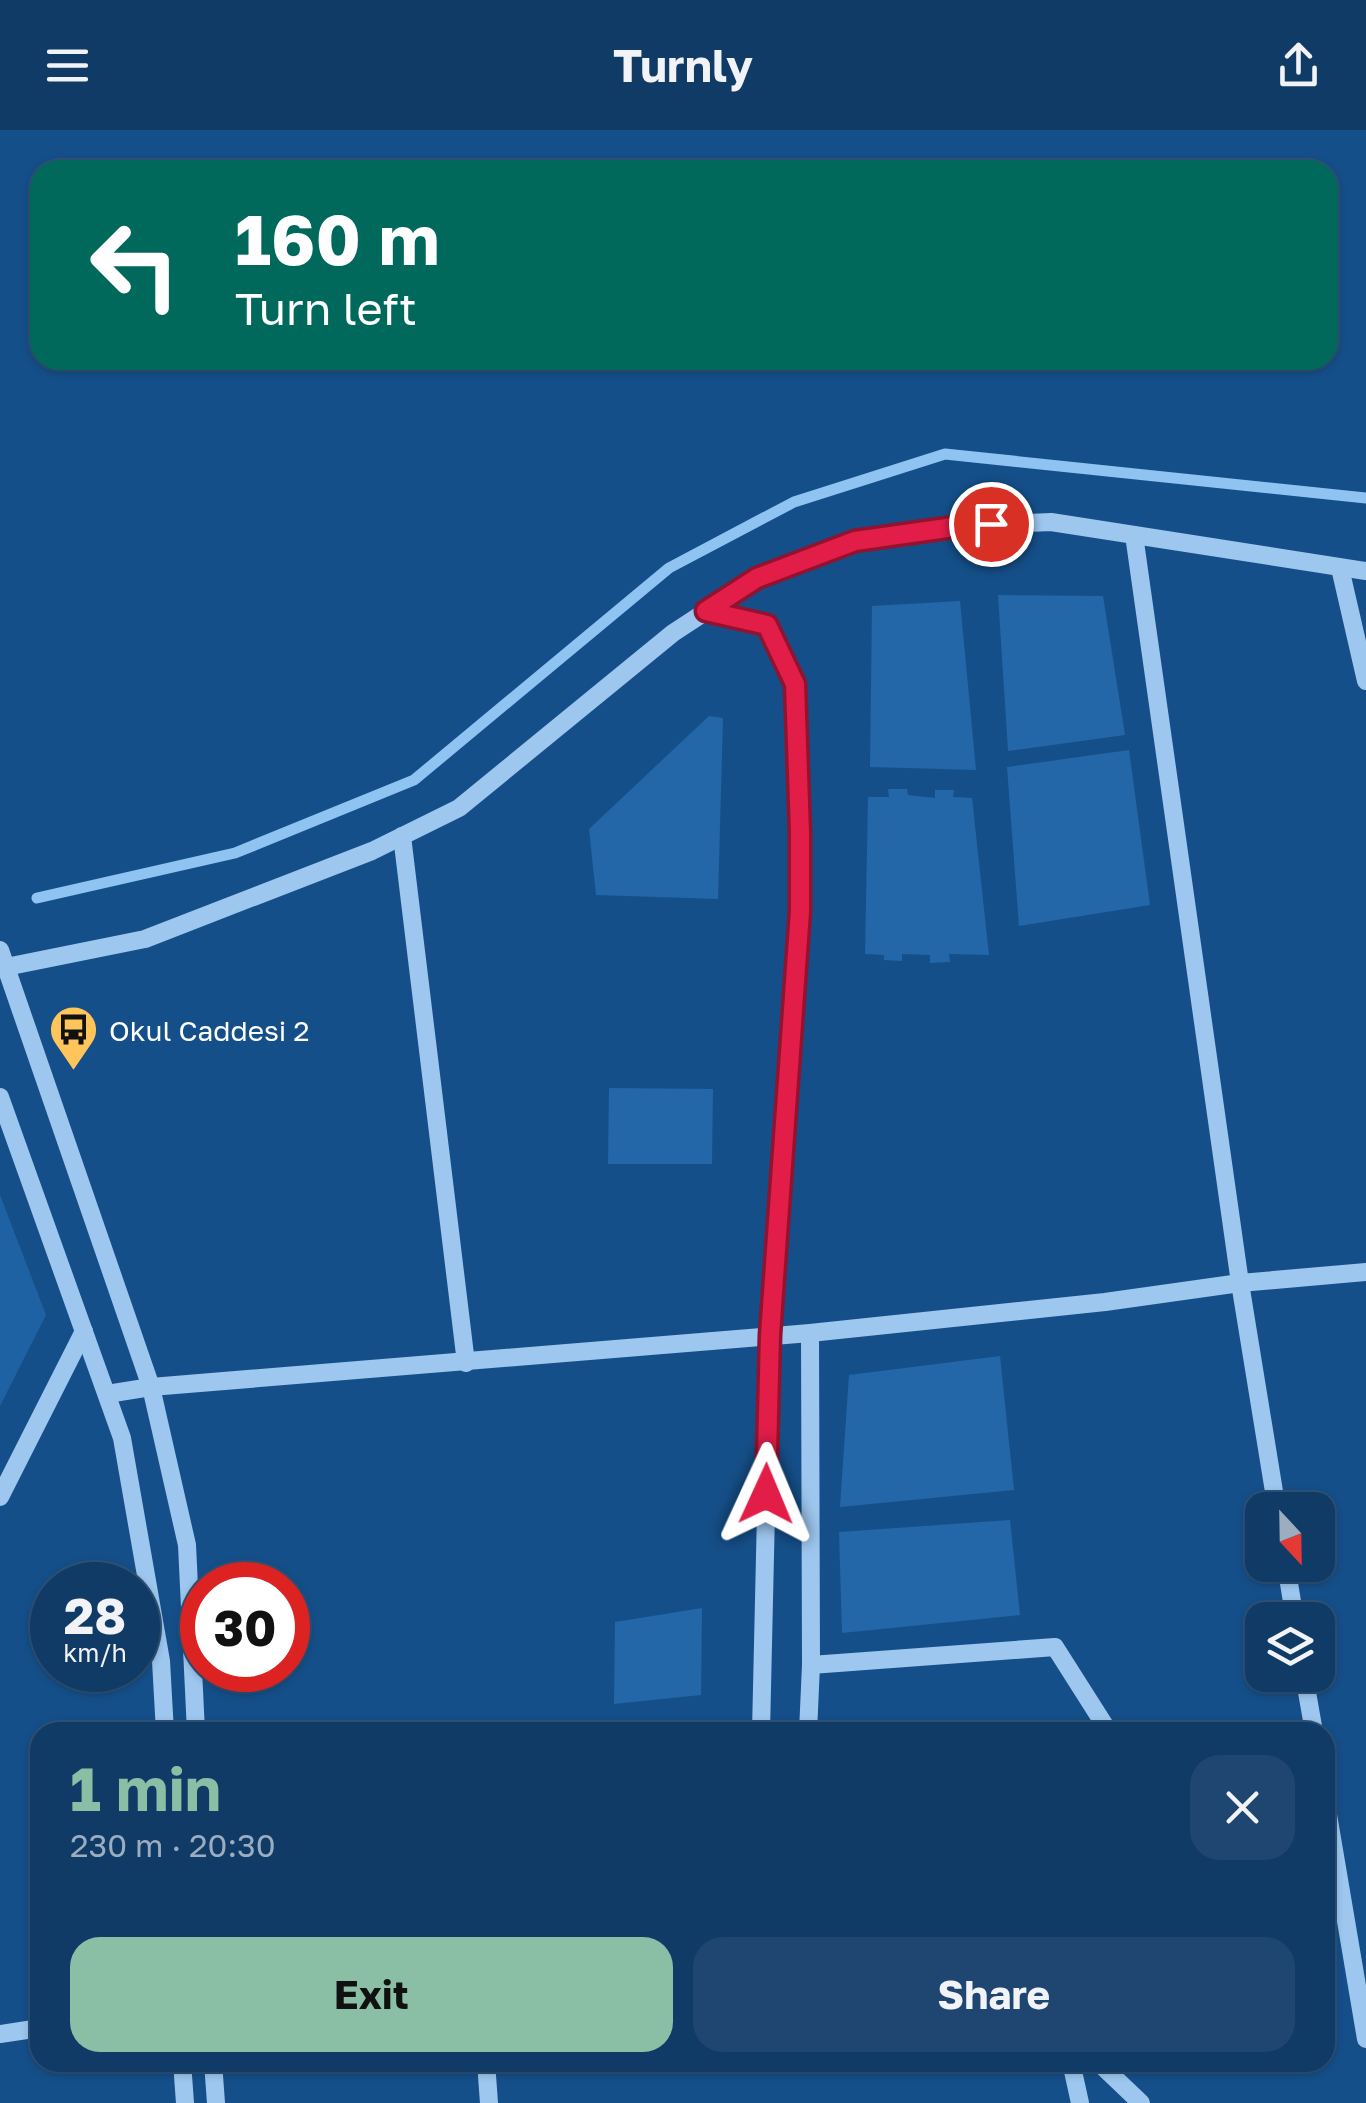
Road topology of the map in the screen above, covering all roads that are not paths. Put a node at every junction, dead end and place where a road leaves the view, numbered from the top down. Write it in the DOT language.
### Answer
graph roads {
  1 [pos="1134,535"];
  2 [pos="1340,568"];
  3 [pos="1366,571"];
  4 [pos="706,611"];
  5 [pos="1366,681"];
  6 [pos="402,836"];
  7 [pos="2,961"];
  8 [pos="0,1097"];
  9 [pos="1366,1272"];
  10 [pos="1240,1283"];
  11 [pos="84,1331"];
  12 [pos="810,1333"];
  13 [pos="770,1335"];
  14 [pos="466,1363"];
  15 [pos="150,1388"];
  16 [pos="107,1394"];
  17 [pos="1274,1492"];
  18 [pos="0,1497"];
  19 [pos="811,1665"];
  20 [pos="1307,1692"];
  21 [pos="164,1722"];
  22 [pos="195,1722"];
  23 [pos="761,1722"];
  24 [pos="808,1722"];
  25 [pos="1104,1722"];
  26 [pos="1312,1722"];
  27 [pos="1335,1860"];
  28 [pos="30,2030"];
  29 [pos="0,2034"];
  30 [pos="1366,2039"];
  31 [pos="183,2072"];
  32 [pos="214,2072"];
  33 [pos="487,2072"];
  34 [pos="1073,2072"];
  35 [pos="1108,2072"];
  36 [pos="185,2103"];
  37 [pos="216,2103"];
  38 [pos="489,2103"];
  39 [pos="1080,2103"];
  40 [pos="1141,2103"];
  1 -- 2 [label="street"];
  1 -- 4 [label="street"];
  1 -- 10 [label="street"];
  2 -- 3 [label="street"];
  2 -- 5 [label="street"];
  4 -- 6 [label="street"];
  4 -- 13 [label="street"];
  6 -- 7 [label="street"];
  6 -- 14 [label="street"];
  7 -- 15 [label="street"];
  8 -- 11 [label="street"];
  9 -- 10 [label="street"];
  10 -- 12 [label="street"];
  10 -- 17 [label="street"];
  11 -- 16 [label="street"];
  11 -- 18 [label="street"];
  12 -- 13 [label="street"];
  12 -- 19 [label="street"];
  13 -- 14 [label="street"];
  13 -- 23 [label="street"];
  14 -- 15 [label="street"];
  15 -- 16 [label="street"];
  15 -- 22 [label="street"];
  16 -- 21 [label="street"];
  19 -- 24 [label="street"];
  19 -- 25 [label="street"];
  20 -- 26 [label="street"];
  27 -- 30 [label="street"];
  28 -- 29 [label="street"];
  31 -- 36 [label="street"];
  32 -- 37 [label="street"];
  33 -- 38 [label="street"];
  34 -- 39 [label="street"];
  35 -- 40 [label="street"];
}
